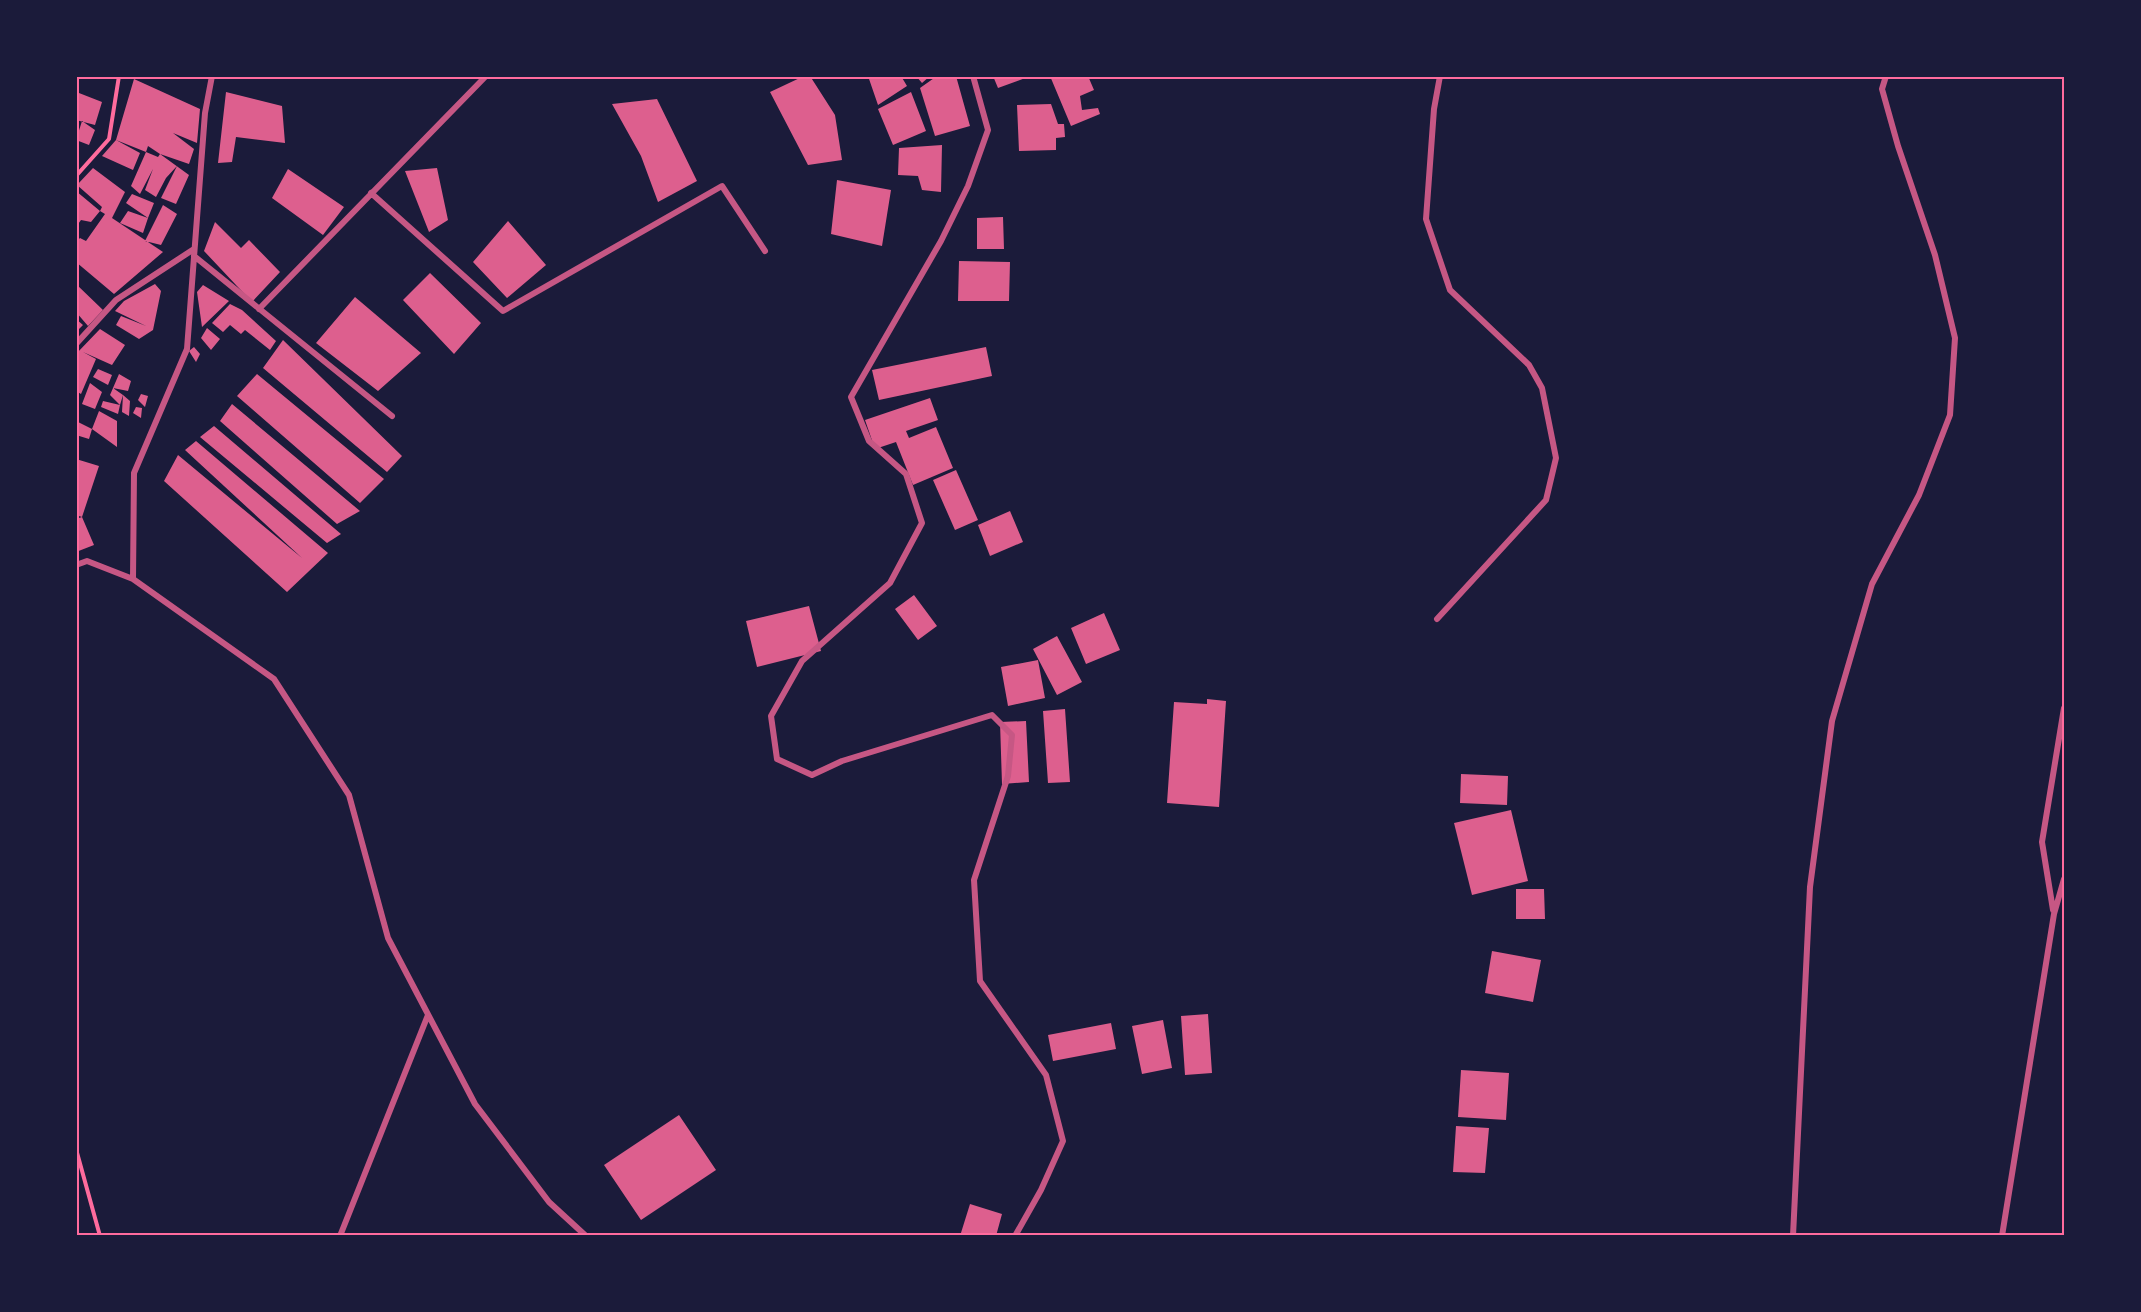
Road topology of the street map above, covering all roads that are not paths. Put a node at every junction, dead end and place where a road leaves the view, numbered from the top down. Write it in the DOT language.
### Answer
graph roads {
  1 [pos="212,76"];
  2 [pos="486,76"];
  3 [pos="973,76"];
  4 [pos="1440,76"];
  5 [pos="1886,76"];
  6 [pos="371,193"];
  7 [pos="765,251"];
  8 [pos="194,252"];
  9 [pos="259,309"];
  10 [pos="76,344"];
  11 [pos="392,416"];
  12 [pos="76,565"];
  13 [pos="133,579"];
  14 [pos="1437,619"];
  15 [pos="2064,708"];
  16 [pos="2064,879"];
  17 [pos="2054,914"];
  18 [pos="428,1015"];
  19 [pos="340,1236"];
  20 [pos="586,1236"];
  21 [pos="1015,1236"];
  22 [pos="1793,1236"];
  23 [pos="2002,1236"];
  1 -- 8 [label="street"];
  2 -- 6 [label="street"];
  3 -- 21 [label="street"];
  4 -- 14 [label="street"];
  5 -- 22 [label="street"];
  6 -- 7 [label="street"];
  6 -- 9 [label="street"];
  8 -- 9 [label="street"];
  8 -- 10 [label="street"];
  8 -- 13 [label="street"];
  9 -- 11 [label="street"];
  12 -- 13 [label="street"];
  13 -- 18 [label="street"];
  15 -- 17 [label="street"];
  16 -- 17 [label="street"];
  17 -- 23 [label="street"];
  18 -- 19 [label="street"];
  18 -- 20 [label="street"];
}
